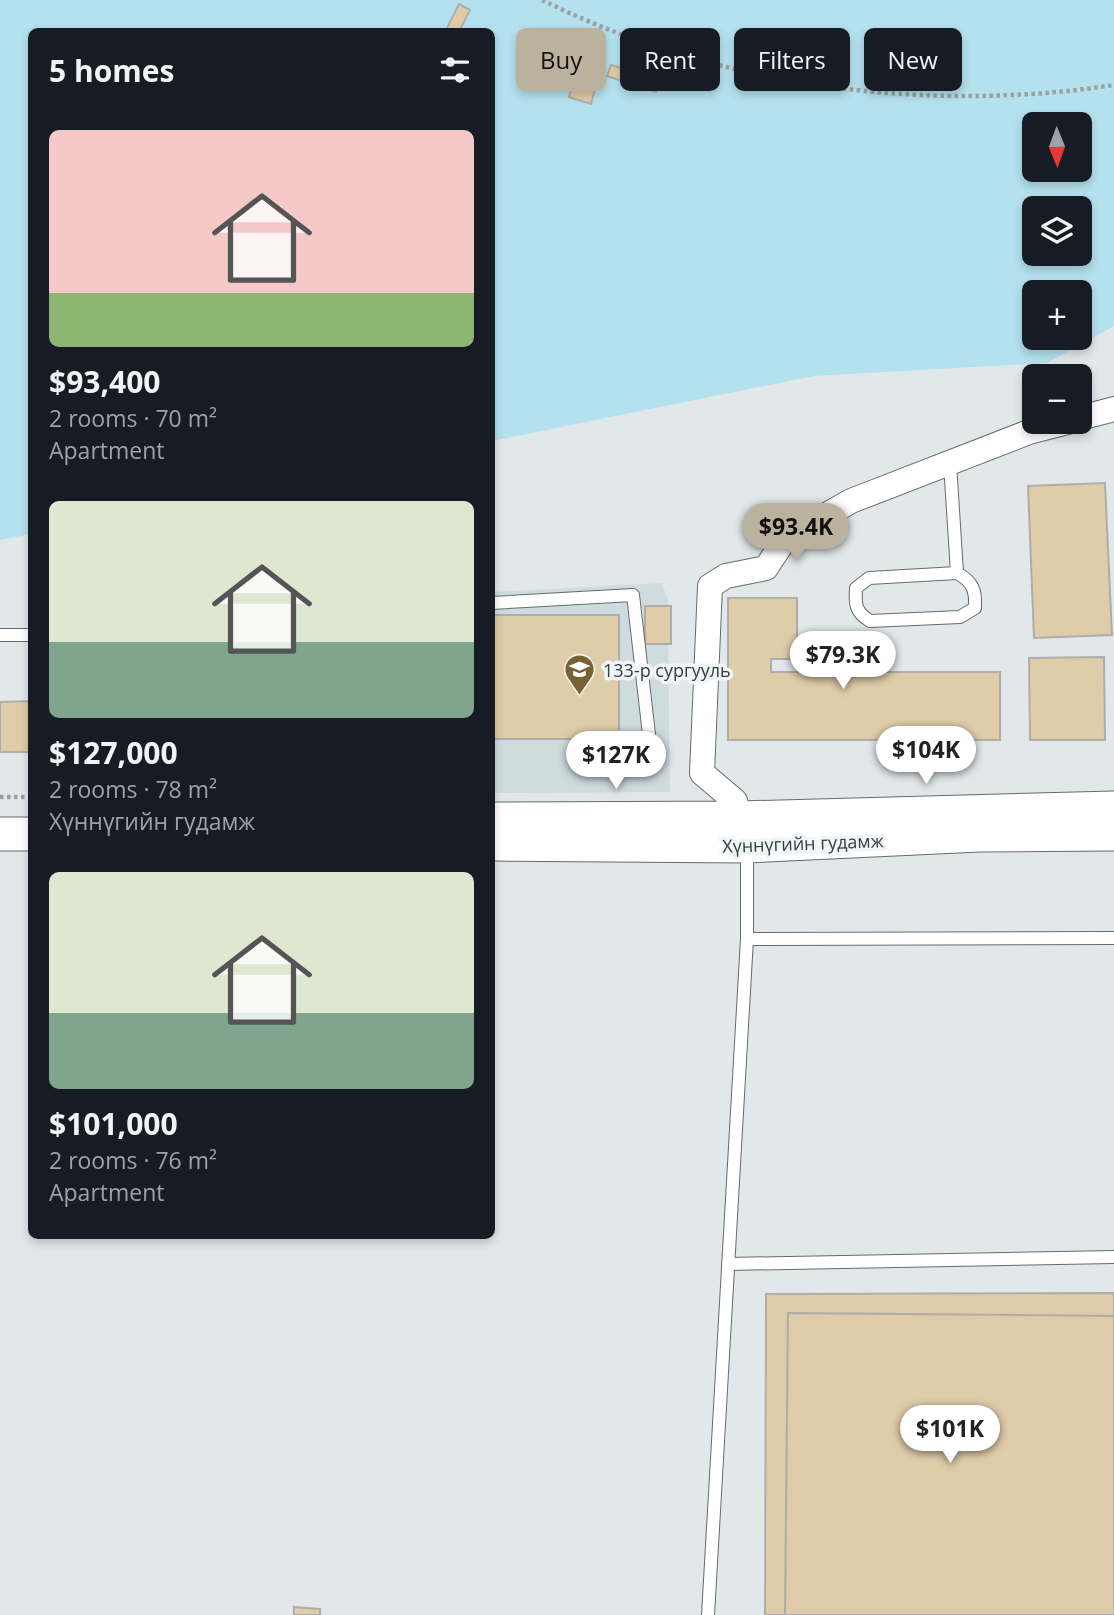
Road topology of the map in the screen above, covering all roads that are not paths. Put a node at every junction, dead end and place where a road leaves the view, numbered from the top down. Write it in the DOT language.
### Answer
graph roads {
  1 [pos="1114,409"];
  2 [pos="1092,415"];
  3 [pos="1024,434"];
  4 [pos="950,463"];
  5 [pos="957,573"];
  6 [pos="495,603"];
  7 [pos="0,635"];
  8 [pos="28,635"];
  9 [pos="651,752"];
  10 [pos="1114,808"];
  11 [pos="495,819"];
  12 [pos="743,832"];
  13 [pos="0,834"];
  14 [pos="28,834"];
  15 [pos="1114,834"];
  16 [pos="495,844"];
  17 [pos="1114,938"];
  18 [pos="747,939"];
  19 [pos="1114,1257"];
  20 [pos="728,1264"];
  21 [pos="708,1615"];
  1 -- 2 [label="street"];
  3 -- 4 [label="street"];
  4 -- 5 [label="lane"];
  4 -- 12 [label="street"];
  5 -- 5 [label="lane"];
  6 -- 9 [label="lane"];
  7 -- 8 [label="lane"];
  10 -- 12 [label="main road, Хүннүгийн гудамж"];
  11 -- 12 [label="main road, Хүннүгийн гудамж"];
  12 -- 15 [label="main road, Хүннүгийн гудамж"];
  12 -- 16 [label="main road, Хүннүгийн гудамж"];
  12 -- 18 [label="lane"];
  13 -- 14 [label="main road"];
  17 -- 18 [label="lane"];
  18 -- 20 [label="lane"];
  19 -- 20 [label="lane"];
  20 -- 21 [label="lane"];
}
